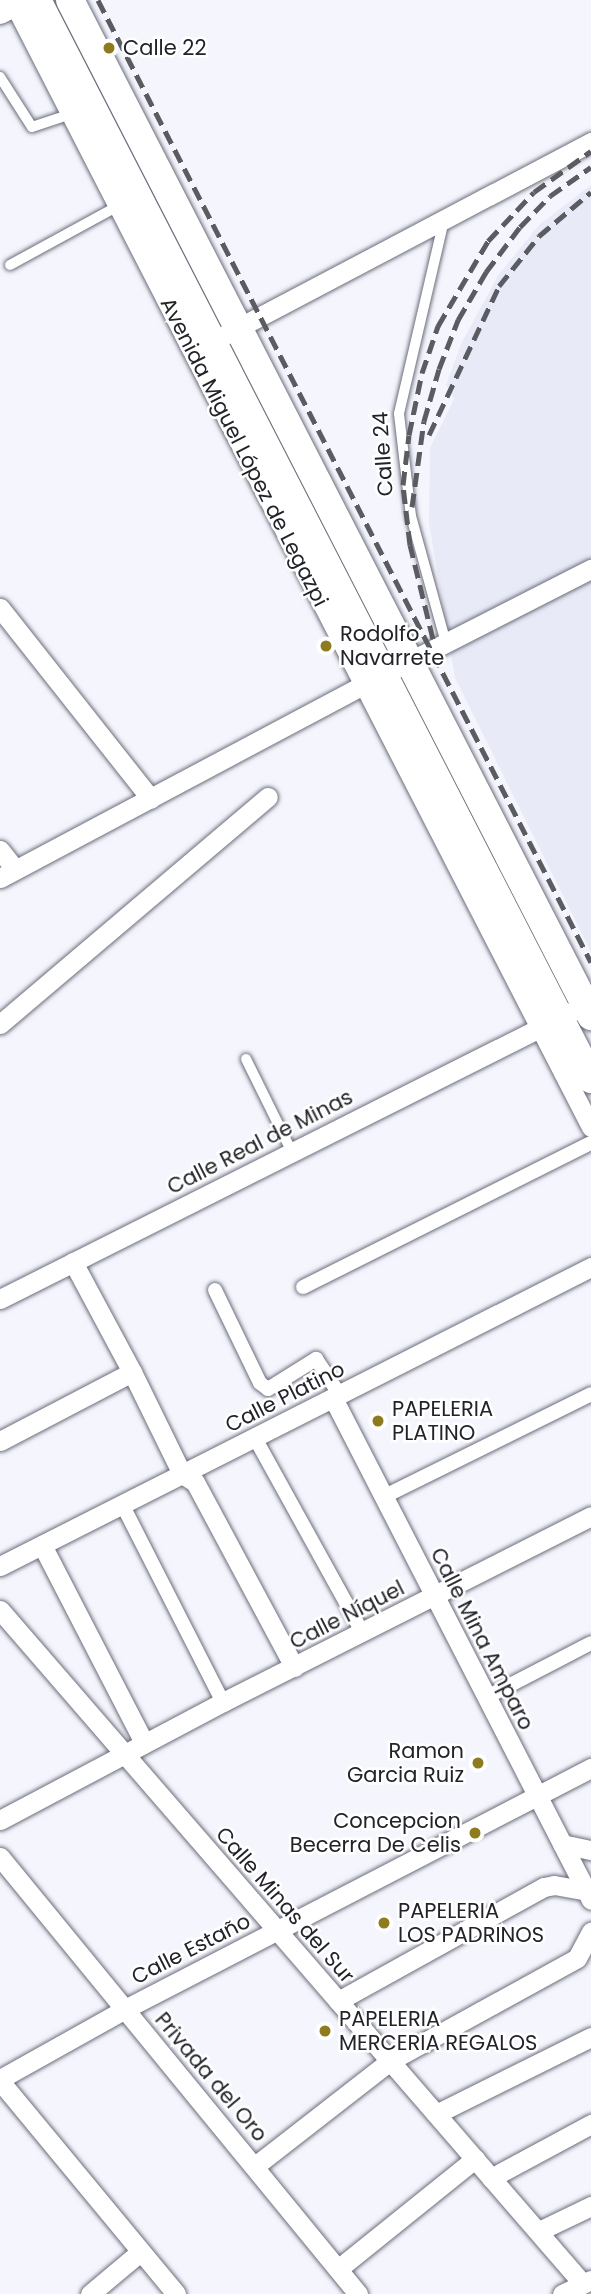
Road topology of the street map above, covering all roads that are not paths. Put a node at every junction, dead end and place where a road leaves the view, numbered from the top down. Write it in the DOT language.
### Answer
graph roads {
  1 [pos="71,0"];
  2 [pos="17,3"];
  3 [pos="0,77"];
  4 [pos="71,114"];
  5 [pos="591,142"];
  6 [pos="118,206"];
  7 [pos="444,220"];
  8 [pos="10,265"];
  9 [pos="239,328"];
  10 [pos="203,347"];
  11 [pos="591,569"];
  12 [pos="0,608"];
  13 [pos="446,643"];
  14 [pos="409,661"];
  15 [pos="373,679"];
  16 [pos="268,797"];
  17 [pos="151,799"];
  18 [pos="0,850"];
  19 [pos="8,874"];
  20 [pos="589,1007"];
  21 [pos="550,1022"];
  22 [pos="0,1024"];
  23 [pos="246,1059"];
  24 [pos="591,1079"];
  25 [pos="591,1127"];
  26 [pos="591,1143"];
  27 [pos="292,1152"];
  28 [pos="73,1262"];
  29 [pos="591,1267"];
  30 [pos="303,1287"];
  31 [pos="215,1290"];
  32 [pos="0,1298"];
  33 [pos="132,1372"];
  34 [pos="591,1394"];
  35 [pos="336,1396"];
  36 [pos="255,1438"];
  37 [pos="0,1441"];
  38 [pos="182,1475"];
  39 [pos="383,1497"];
  40 [pos="122,1504"];
  41 [pos="591,1516"];
  42 [pos="42,1545"];
  43 [pos="0,1566"];
  44 [pos="434,1596"];
  45 [pos="0,1610"];
  46 [pos="362,1632"];
  47 [pos="591,1643"];
  48 [pos="295,1667"];
  49 [pos="486,1697"];
  50 [pos="223,1702"];
  51 [pos="144,1743"];
  52 [pos="124,1754"];
  53 [pos="591,1768"];
  54 [pos="537,1796"];
  55 [pos="0,1820"];
  56 [pos="562,1844"];
  57 [pos="591,1850"];
  58 [pos="0,1857"];
  59 [pos="589,1895"];
  60 [pos="277,1930"];
  61 [pos="591,1932"];
  62 [pos="338,2001"];
  63 [pos="125,2009"];
  64 [pos="591,2037"];
  65 [pos="390,2061"];
  66 [pos="0,2080"];
  67 [pos="436,2114"];
  68 [pos="591,2124"];
  69 [pos="475,2159"];
  70 [pos="255,2166"];
  71 [pos="491,2178"];
  72 [pos="591,2206"];
  73 [pos="539,2231"];
  74 [pos="140,2252"];
  75 [pos="338,2269"];
  76 [pos="579,2289"];
  77 [pos="90,2294"];
  78 [pos="176,2294"];
  79 [pos="358,2294"];
  1 -- 9 [label="main road"];
  2 -- 4 [label="street, Avenida Miguel López de Legazpi"];
  2 -- 10 [label="main road, Avenida Miguel López de Legazpi"];
  3 -- 4 [label="lane"];
  4 -- 6 [label="street, Avenida Miguel López de Legazpi"];
  5 -- 7 [label="street"];
  6 -- 8 [label="lane"];
  6 -- 10 [label="street, Avenida Miguel López de Legazpi"];
  7 -- 9 [label="street"];
  7 -- 13 [label="lane, Calle 24"];
  9 -- 10 [label="street"];
  9 -- 14 [label="main road"];
  10 -- 15 [label="main road, Avenida Miguel López de Legazpi"];
  11 -- 13 [label="street"];
  12 -- 17 [label="street"];
  13 -- 14 [label="street"];
  14 -- 15 [label="street"];
  14 -- 20 [label="main road"];
  15 -- 17 [label="street"];
  15 -- 21 [label="main road, Avenida Miguel López de Legazpi"];
  16 -- 22 [label="street"];
  17 -- 19 [label="street"];
  18 -- 19 [label="street"];
  20 -- 21 [label="street, Calle Real de Minas"];
  21 -- 24 [label="main road, Avenida Miguel López de Legazpi"];
  21 -- 25 [label="street, Avenida Miguel López de Legazpi"];
  21 -- 27 [label="street, Calle Real de Minas"];
  23 -- 27 [label="lane"];
  26 -- 30 [label="street"];
  27 -- 28 [label="street, Calle Real de Minas"];
  28 -- 32 [label="street, Calle Real de Minas"];
  28 -- 33 [label="street"];
  29 -- 35 [label="street, Calle Platino"];
  31 -- 35 [label="street, Calle Mina Amparo"];
  33 -- 37 [label="street"];
  33 -- 38 [label="street"];
  34 -- 39 [label="street"];
  35 -- 36 [label="street, Calle Platino"];
  35 -- 39 [label="street, Calle Mina Amparo"];
  36 -- 38 [label="street, Calle Platino"];
  36 -- 46 [label="street"];
  38 -- 40 [label="street, Calle Platino"];
  38 -- 48 [label="street"];
  39 -- 44 [label="street, Calle Mina Amparo"];
  40 -- 42 [label="street, Calle Platino"];
  40 -- 50 [label="street"];
  41 -- 44 [label="street, Calle Níquel"];
  42 -- 43 [label="street, Calle Platino"];
  42 -- 51 [label="street"];
  44 -- 46 [label="street, Calle Níquel"];
  44 -- 49 [label="street, Calle Mina Amparo"];
  45 -- 52 [label="street, Calle Minas del Sur"];
  46 -- 48 [label="street, Calle Níquel"];
  47 -- 49 [label="street"];
  48 -- 50 [label="street, Calle Níquel"];
  49 -- 54 [label="street, Calle Mina Amparo"];
  50 -- 51 [label="street, Calle Níquel"];
  51 -- 52 [label="street, Calle Níquel"];
  52 -- 55 [label="street, Calle Níquel"];
  52 -- 60 [label="street, Calle Minas del Sur"];
  53 -- 54 [label="street, Calle Estaño"];
  54 -- 56 [label="street, Calle Mina Amparo"];
  54 -- 60 [label="street, Calle Estaño"];
  56 -- 57 [label="street"];
  56 -- 59 [label="street, Calle Mina Amparo"];
  58 -- 63 [label="street, Privada del Oro"];
  59 -- 62 [label="street"];
  60 -- 62 [label="street, Calle Minas del Sur"];
  60 -- 63 [label="street, Calle Estaño"];
  61 -- 65 [label="street"];
  62 -- 65 [label="street, Calle Minas del Sur"];
  63 -- 66 [label="street, Calle Estaño"];
  63 -- 70 [label="street, Privada del Oro"];
  64 -- 67 [label="street"];
  65 -- 67 [label="street, Calle Minas del Sur"];
  65 -- 70 [label="street"];
  66 -- 74 [label="street"];
  67 -- 69 [label="street, Calle Minas del Sur"];
  68 -- 71 [label="street"];
  69 -- 71 [label="street, Calle Minas del Sur"];
  69 -- 75 [label="street"];
  70 -- 75 [label="street, Privada del Oro"];
  71 -- 73 [label="street, Calle Minas del Sur"];
  72 -- 73 [label="street"];
  73 -- 76 [label="street, Calle Minas del Sur"];
  74 -- 77 [label="street"];
  74 -- 78 [label="street"];
  75 -- 79 [label="street, Privada del Oro"];
}
